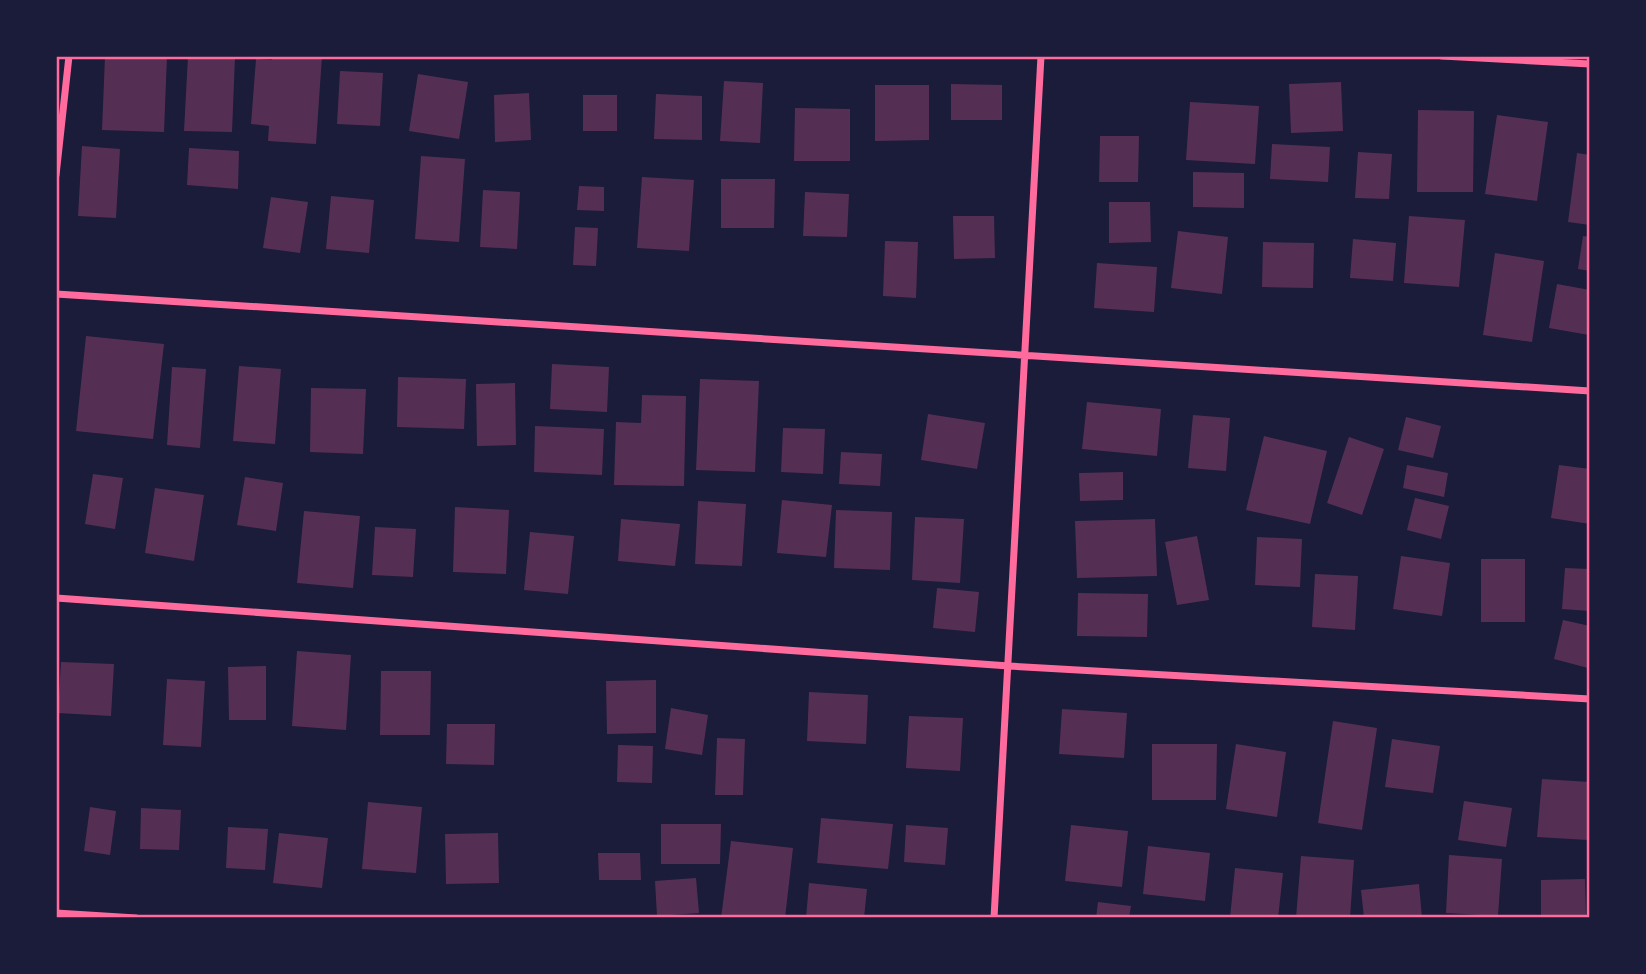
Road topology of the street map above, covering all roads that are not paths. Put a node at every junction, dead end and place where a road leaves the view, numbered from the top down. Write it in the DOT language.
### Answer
graph roads {
  1 [pos="69,56"];
  2 [pos="1041,56"];
  3 [pos="1442,56"];
  4 [pos="1590,64"];
  5 [pos="56,175"];
  6 [pos="56,294"];
  7 [pos="1024,355"];
  8 [pos="1590,391"];
  9 [pos="56,598"];
  10 [pos="1009,666"];
  11 [pos="1590,699"];
  12 [pos="56,912"];
  13 [pos="136,918"];
  14 [pos="994,918"];
  1 -- 5 [label="street"];
  2 -- 7 [label="street"];
  3 -- 4 [label="street"];
  6 -- 7 [label="street"];
  7 -- 8 [label="street"];
  7 -- 10 [label="street"];
  9 -- 10 [label="street"];
  10 -- 11 [label="street"];
  10 -- 14 [label="street"];
  12 -- 13 [label="street"];
}
